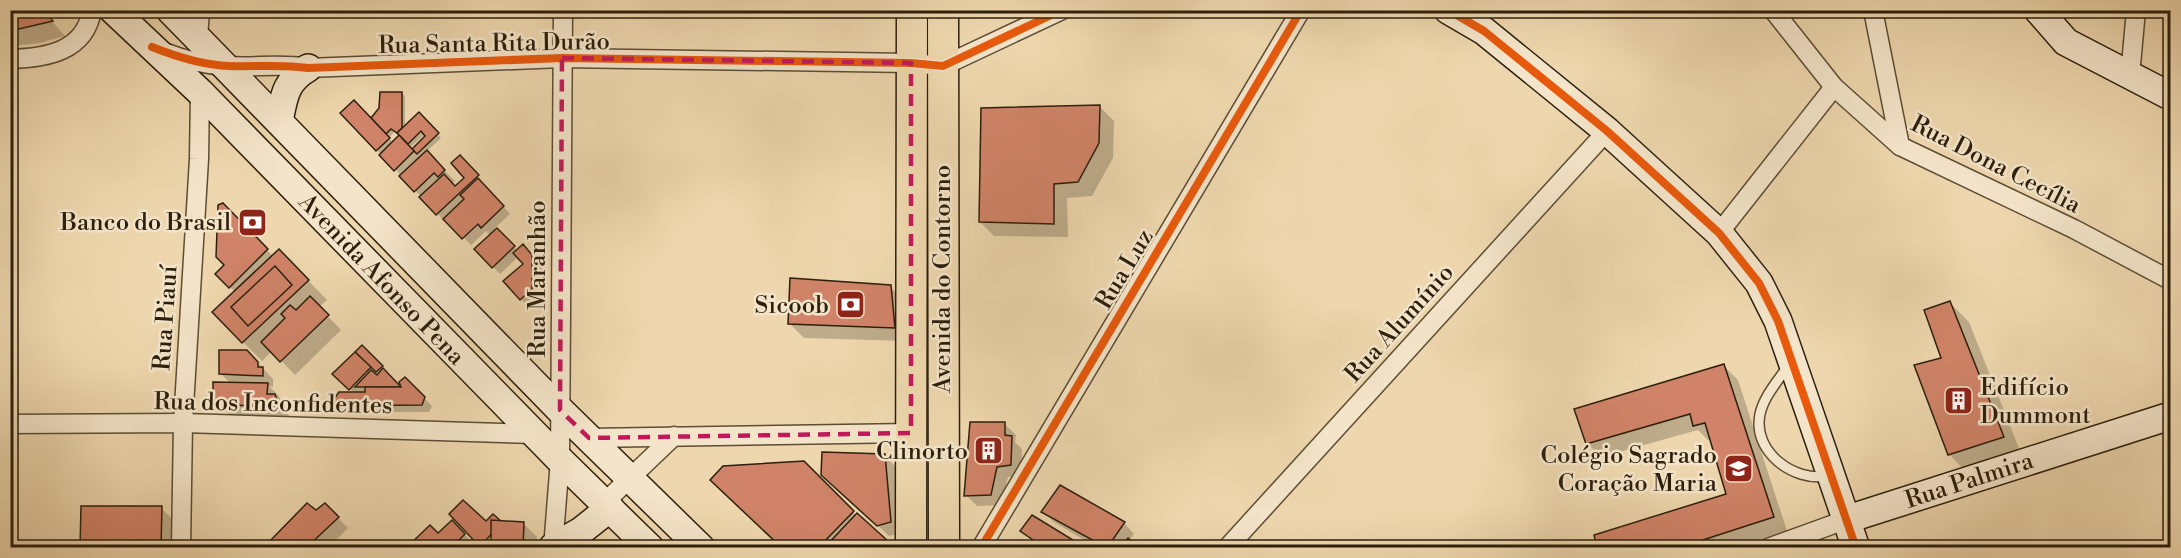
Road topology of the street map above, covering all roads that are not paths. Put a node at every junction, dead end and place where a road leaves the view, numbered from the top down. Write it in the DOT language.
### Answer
graph roads {
  1 [pos="92,10"];
  2 [pos="113,10"];
  3 [pos="170,10"];
  4 [pos="200,10"];
  5 [pos="563,10"];
  6 [pos="912,10"];
  7 [pos="943,10"];
  8 [pos="1062,10"];
  9 [pos="1301,10"];
  10 [pos="1448,10"];
  11 [pos="1773,10"];
  12 [pos="1873,10"];
  13 [pos="2038,10"];
  14 [pos="2136,10"];
  15 [pos="198,38"];
  16 [pos="152,47"];
  17 [pos="562,58"];
  18 [pos="10,59"];
  19 [pos="911,63"];
  20 [pos="228,66"];
  21 [pos="943,66"];
  22 [pos="309,68"];
  23 [pos="2130,76"];
  24 [pos="1834,87"];
  25 [pos="200,93"];
  26 [pos="2170,96"];
  27 [pos="279,121"];
  28 [pos="1607,131"];
  29 [pos="1900,146"];
  30 [pos="1719,233"];
  31 [pos="2170,280"];
  32 [pos="1792,360"];
  33 [pos="560,410"];
  34 [pos="2170,416"];
  35 [pos="183,423"];
  36 [pos="10,424"];
  37 [pos="911,433"];
  38 [pos="534,434"];
  39 [pos="674,436"];
  40 [pos="589,438"];
  41 [pos="560,460"];
  42 [pos="1830,476"];
  43 [pos="630,477"];
  44 [pos="608,505"];
  45 [pos="1848,519"];
  46 [pos="181,548"];
  47 [pos="553,548"];
  48 [pos="650,548"];
  49 [pos="701,548"];
  50 [pos="911,548"];
  51 [pos="944,548"];
  52 [pos="981,548"];
  53 [pos="1227,548"];
  54 [pos="1768,548"];
  55 [pos="1856,548"];
  1 -- 18 [label="street"];
  2 -- 16 [label="main road, Avenida Afonso Pena"];
  3 -- 15 [label="main road, Avenida Afonso Pena"];
  4 -- 15 [label="street"];
  5 -- 17 [label="street, Rua Maranhão"];
  6 -- 19 [label="main road, Avenida do Contorno"];
  7 -- 21 [label="main road, Avenida do Contorno"];
  8 -- 21 [label="street"];
  9 -- 52 [label="street, Rua Luz"];
  10 -- 28 [label="main road"];
  11 -- 24 [label="street, Rua Dona Cecília"];
  12 -- 29 [label="street"];
  13 -- 23 [label="main road"];
  14 -- 23 [label="street"];
  15 -- 20 [label="main road, Avenida Afonso Pena"];
  16 -- 20 [label="street, Rua Santa Rita Durão"];
  16 -- 25 [label="main road, Avenida Afonso Pena"];
  17 -- 19 [label="street, Rua Santa Rita Durão"];
  17 -- 22 [label="street, Rua Santa Rita Durão"];
  17 -- 33 [label="street, Rua Maranhão"];
  19 -- 21 [label="street, Rua Santa Rita Durão"];
  19 -- 37 [label="main road, Avenida do Contorno"];
  20 -- 22 [label="street, Rua Santa Rita Durão"];
  20 -- 27 [label="main road, Avenida Afonso Pena"];
  21 -- 51 [label="main road, Avenida do Contorno"];
  22 -- 27 [label="main road"];
  23 -- 26 [label="main road"];
  24 -- 29 [label="street, Rua Dona Cecília"];
  24 -- 30 [label="street"];
  25 -- 35 [label="street, Rua Piauí"];
  25 -- 38 [label="main road, Avenida Afonso Pena"];
  27 -- 33 [label="main road, Avenida Afonso Pena"];
  28 -- 30 [label="main road"];
  28 -- 53 [label="street, Rua Alumínio"];
  29 -- 31 [label="street, Rua Dona Cecília"];
  30 -- 32 [label="main road"];
  32 -- 42 [label="main road"];
  32 -- 42 [label="lane"];
  33 -- 40 [label="main road, Avenida Afonso Pena"];
  33 -- 41 [label="street, Rua Maranhão"];
  34 -- 45 [label="main road, Rua Palmira"];
  35 -- 36 [label="street, Rua dos Inconfidentes"];
  35 -- 38 [label="street, Rua dos Inconfidentes"];
  35 -- 46 [label="street, Rua Piauí"];
  37 -- 39 [label="street"];
  37 -- 50 [label="main road, Avenida do Contorno"];
  38 -- 41 [label="main road, Avenida Afonso Pena"];
  39 -- 40 [label="street"];
  39 -- 43 [label="street"];
  40 -- 43 [label="main road, Avenida Afonso Pena"];
  41 -- 44 [label="main road, Avenida Afonso Pena"];
  41 -- 47 [label="street, Rua Maranhão"];
  42 -- 45 [label="main road"];
  43 -- 44 [label="street"];
  43 -- 49 [label="main road, Avenida Afonso Pena"];
  44 -- 47 [label="main road"];
  44 -- 48 [label="main road, Avenida Afonso Pena"];
  45 -- 54 [label="street, Rua Palmira"];
  45 -- 55 [label="main road"];
}
